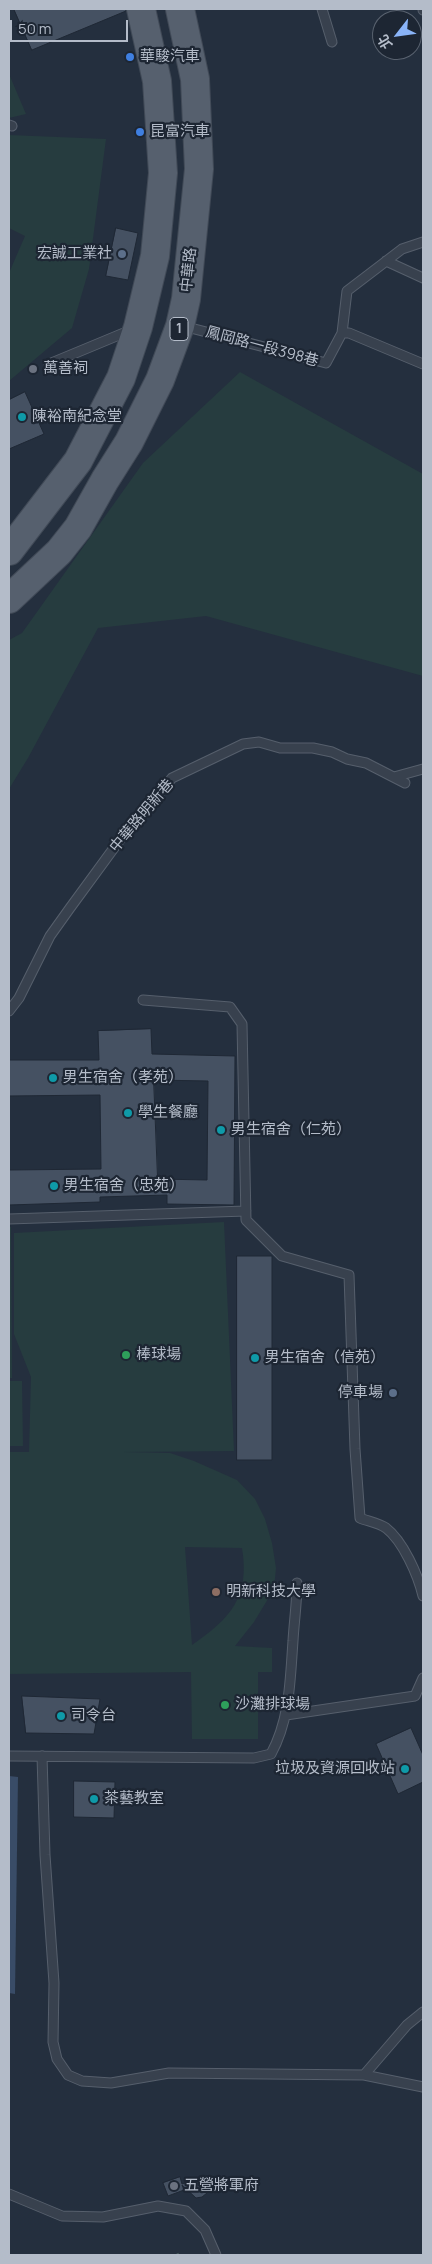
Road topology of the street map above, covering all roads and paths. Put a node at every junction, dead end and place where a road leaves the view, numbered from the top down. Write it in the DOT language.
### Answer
graph roads {
  1 [pos="141,9"];
  2 [pos="180,9"];
  3 [pos="322,9"];
  4 [pos="332,42"];
  5 [pos="423,242"];
  6 [pos="386,261"];
  7 [pos="423,278"];
  8 [pos="138,326"];
  9 [pos="180,326"];
  10 [pos="342,333"];
  11 [pos="49,364"];
  12 [pos="423,364"];
  13 [pos="9,551"];
  14 [pos="9,599"];
  15 [pos="423,769"];
  16 [pos="394,777"];
  17 [pos="405,783"];
  18 [pos="143,1000"];
  19 [pos="9,1010"];
  20 [pos="246,1211"];
  21 [pos="9,1219"];
  22 [pos="297,1583"];
  23 [pos="423,1596"];
  24 [pos="423,1678"];
  25 [pos="286,1715"];
  26 [pos="9,1756"];
  27 [pos="42,1756"];
  28 [pos="423,2012"];
  29 [pos="364,2075"];
  30 [pos="423,2087"];
  31 [pos="9,2194"];
  32 [pos="216,2255"];
  1 -- 8 [label="main road"];
  2 -- 9 [label="main road, 中華路 / 1"];
  3 -- 4 [label="lane"];
  5 -- 6 [label="lane, 鳳岡路一段398巷"];
  6 -- 7 [label="lane"];
  6 -- 10 [label="lane, 鳳岡路一段398巷"];
  8 -- 11 [label="lane"];
  8 -- 13 [label="main road"];
  9 -- 10 [label="lane, 鳳岡路一段398巷"];
  9 -- 14 [label="main road, 中華路 / 1"];
  10 -- 12 [label="lane"];
  15 -- 16 [label="lane"];
  16 -- 17 [label="lane, 中華路明新巷"];
  16 -- 19 [label="lane, 中華路明新巷"];
  18 -- 20 [label="lane"];
  20 -- 21 [label="lane"];
  20 -- 23 [label="lane"];
  22 -- 25 [label="lane"];
  24 -- 25 [label="lane"];
  25 -- 27 [label="lane"];
  26 -- 27 [label="lane"];
  27 -- 29 [label="lane"];
  28 -- 29 [label="lane"];
  29 -- 30 [label="lane"];
  31 -- 32 [label="lane"];
}
